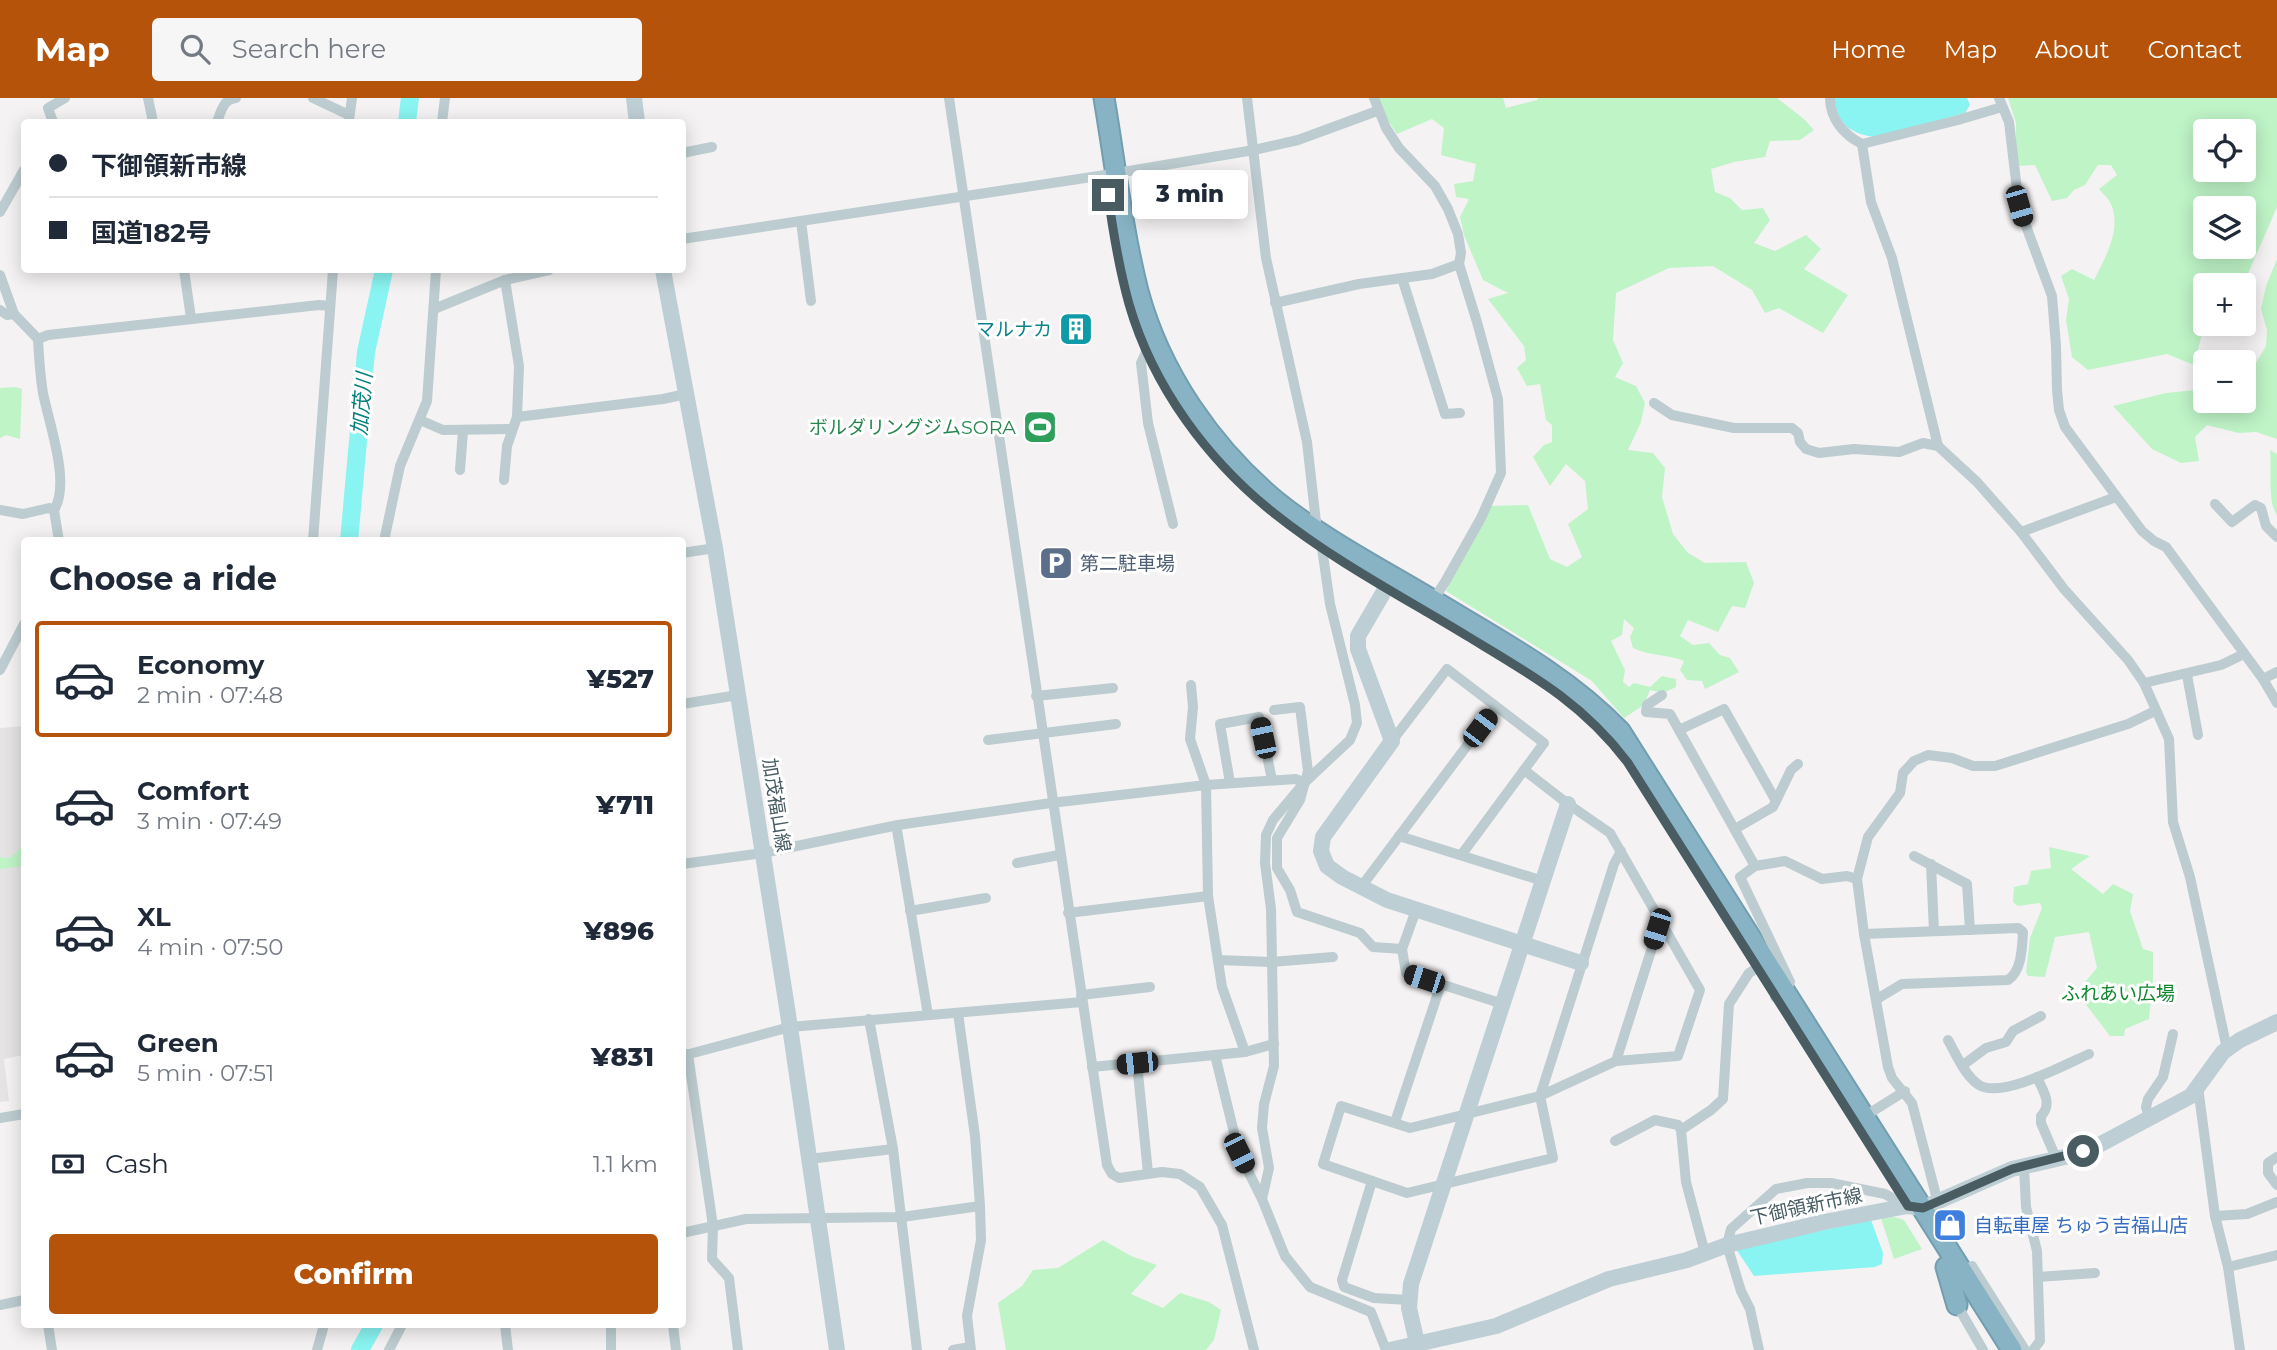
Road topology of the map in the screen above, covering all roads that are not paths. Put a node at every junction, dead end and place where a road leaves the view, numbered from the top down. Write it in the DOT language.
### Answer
graph roads {
  1 [pos="65,98"];
  2 [pos="148,98"];
  3 [pos="236,98"];
  4 [pos="313,98"];
  5 [pos="352,98"];
  6 [pos="445,98"];
  7 [pos="634,98"];
  8 [pos="949,98"];
  9 [pos="1091,98"];
  10 [pos="1104,98"];
  11 [pos="1247,98"];
  12 [pos="1374,98"];
  13 [pos="1830,98"];
  14 [pos="2001,102"];
  15 [pos="1377,111"];
  16 [pos="52,119"];
  17 [pos="152,119"];
  18 [pos="218,119"];
  19 [pos="349,119"];
  20 [pos="442,119"];
  21 [pos="637,119"];
  22 [pos="1862,144"];
  23 [pos="712,147"];
  24 [pos="1254,149"];
  25 [pos="686,152"];
  26 [pos="1111,174"];
  27 [pos="21,175"];
  28 [pos="962,196"];
  29 [pos="0,212"];
  30 [pos="801,221"];
  31 [pos="686,238"];
  32 [pos="1459,264"];
  33 [pos="184,273"];
  34 [pos="333,273"];
  35 [pos="436,273"];
  36 [pos="536,273"];
  37 [pos="664,273"];
  38 [pos="0,275"];
  39 [pos="1402,278"];
  40 [pos="505,280"];
  41 [pos="811,301"];
  42 [pos="1275,303"];
  43 [pos="330,306"];
  44 [pos="434,309"];
  45 [pos="0,310"];
  46 [pos="14,314"];
  47 [pos="191,318"];
  48 [pos="38,339"];
  49 [pos="1147,351"];
  50 [pos="686,394"];
  51 [pos="1654,403"];
  52 [pos="1460,413"];
  53 [pos="517,417"];
  54 [pos="420,420"];
  55 [pos="512,429"];
  56 [pos="463,431"];
  57 [pos="1938,446"];
  58 [pos="460,470"];
  59 [pos="504,480"];
  60 [pos="2116,497"];
  61 [pos="2215,504"];
  62 [pos="0,510"];
  63 [pos="54,510"];
  64 [pos="1173,524"];
  65 [pos="2021,532"];
  66 [pos="58,537"];
  67 [pos="313,537"];
  68 [pos="385,537"];
  69 [pos="2277,537"];
  70 [pos="1320,539"];
  71 [pos="715,548"];
  72 [pos="686,552"];
  73 [pos="1390,582"];
  74 [pos="1429,605"];
  75 [pos="21,630"];
  76 [pos="2244,654"];
  77 [pos="0,670"];
  78 [pos="2277,672"];
  79 [pos="2187,675"];
  80 [pos="2263,679"];
  81 [pos="2144,683"];
  82 [pos="1191,685"];
  83 [pos="1113,688"];
  84 [pos="738,695"];
  85 [pos="1662,695"];
  86 [pos="1036,696"];
  87 [pos="686,703"];
  88 [pos="2277,703"];
  89 [pos="1496,707"];
  90 [pos="1274,710"];
  91 [pos="2155,711"];
  92 [pos="1116,724"];
  93 [pos="1679,730"];
  94 [pos="1041,733"];
  95 [pos="2198,735"];
  96 [pos="988,740"];
  97 [pos="1392,741"];
  98 [pos="1798,765"];
  99 [pos="1524,770"];
  100 [pos="1272,780"];
  101 [pos="1304,782"];
  102 [pos="1230,783"];
  103 [pos="1206,785"];
  104 [pos="1776,802"];
  105 [pos="1051,803"];
  106 [pos="1567,804"];
  107 [pos="898,825"];
  108 [pos="1734,829"];
  109 [pos="1399,836"];
  110 [pos="1621,851"];
  111 [pos="763,853"];
  112 [pos="1462,854"];
  113 [pos="1059,855"];
  114 [pos="1914,856"];
  115 [pos="686,863"];
  116 [pos="1017,863"];
  117 [pos="1931,864"];
  118 [pos="1755,866"];
  119 [pos="1857,879"];
  120 [pos="1543,881"];
  121 [pos="1361,887"];
  122 [pos="1208,896"];
  123 [pos="986,898"];
  124 [pos="1416,910"];
  125 [pos="910,911"];
  126 [pos="1068,913"];
  127 [pos="1662,924"];
  128 [pos="1970,930"];
  129 [pos="1934,931"];
  130 [pos="1864,933"];
  131 [pos="1522,944"];
  132 [pos="1402,949"];
  133 [pos="1333,957"];
  134 [pos="1218,960"];
  135 [pos="1271,962"];
  136 [pos="1581,963"];
  137 [pos="1757,968"];
  138 [pos="1441,984"];
  139 [pos="1150,987"];
  140 [pos="1780,994"];
  141 [pos="1082,999"];
  142 [pos="1877,999"];
  143 [pos="1503,1004"];
  144 [pos="958,1013"];
  145 [pos="928,1015"];
  146 [pos="2041,1016"];
  147 [pos="869,1019"];
  148 [pos="2277,1023"];
  149 [pos="790,1027"];
  150 [pos="2173,1034"];
  151 [pos="1948,1040"];
  152 [pos="1274,1044"];
  153 [pos="2227,1049"];
  154 [pos="1245,1052"];
  155 [pos="2089,1054"];
  156 [pos="686,1055"];
  157 [pos="1215,1055"];
  158 [pos="686,1061"];
  159 [pos="1616,1061"];
  160 [pos="1137,1063"];
  161 [pos="1963,1065"];
  162 [pos="1092,1068"];
  163 [pos="2037,1077"];
  164 [pos="2198,1087"];
  165 [pos="1905,1091"];
  166 [pos="1540,1096"];
  167 [pos="21,1114"];
  168 [pos="1467,1114"];
  169 [pos="1865,1116"];
  170 [pos="2149,1116"];
  171 [pos="0,1118"];
  172 [pos="1395,1122"];
  173 [pos="1681,1130"];
  174 [pos="1615,1141"];
  175 [pos="893,1149"];
  176 [pos="2277,1157"];
  177 [pos="2056,1158"];
  178 [pos="809,1159"];
  179 [pos="2024,1167"];
  180 [pos="1148,1173"];
  181 [pos="1372,1181"];
  182 [pos="1444,1185"];
  183 [pos="2277,1185"];
  184 [pos="1262,1199"];
  185 [pos="2277,1202"];
  186 [pos="981,1206"];
  187 [pos="1923,1206"];
  188 [pos="2215,1216"];
  189 [pos="817,1217"];
  190 [pos="902,1217"];
  191 [pos="713,1226"];
  192 [pos="686,1232"];
  193 [pos="1727,1245"];
  194 [pos="1705,1253"];
  195 [pos="2277,1255"];
  196 [pos="1949,1261"];
  197 [pos="1972,1266"];
  198 [pos="2228,1267"];
  199 [pos="2095,1273"];
  200 [pos="2038,1277"];
  201 [pos="1409,1300"];
  202 [pos="21,1301"];
  203 [pos="0,1305"];
  204 [pos="1957,1305"];
  205 [pos="48,1328"];
  206 [pos="323,1328"];
  207 [pos="400,1328"];
  208 [pos="505,1328"];
  209 [pos="611,1328"];
  210 [pos="673,1328"];
  211 [pos="1417,1343"];
  212 [pos="1436,1344"];
  213 [pos="970,1349"];
  214 [pos="52,1350"];
  215 [pos="317,1350"];
  216 [pos="389,1350"];
  217 [pos="508,1350"];
  218 [pos="611,1350"];
  219 [pos="676,1350"];
  220 [pos="738,1350"];
  221 [pos="837,1350"];
  222 [pos="917,1350"];
  223 [pos="953,1350"];
  224 [pos="1254,1350"];
  225 [pos="1388,1350"];
  226 [pos="1759,1350"];
  227 [pos="1983,1350"];
  228 [pos="1997,1350"];
  229 [pos="2012,1350"];
  230 [pos="2025,1350"];
  231 [pos="2033,1350"];
  232 [pos="2240,1350"];
  1 -- 16 [label="street"];
  2 -- 17 [label="street"];
  3 -- 18 [label="street"];
  4 -- 19 [label="street"];
  5 -- 19 [label="street"];
  6 -- 20 [label="street"];
  7 -- 21 [label="main road"];
  8 -- 28 [label="street"];
  9 -- 26 [label="highway"];
  10 -- 26 [label="highway"];
  11 -- 24 [label="street"];
  12 -- 15 [label="street"];
  13 -- 22 [label="street"];
  14 -- 22 [label="street"];
  14 -- 60 [label="street"];
  15 -- 24 [label="street"];
  15 -- 32 [label="street"];
  22 -- 57 [label="street"];
  23 -- 25 [label="street"];
  24 -- 26 [label="street"];
  24 -- 42 [label="street"];
  26 -- 28 [label="street"];
  26 -- 49 [label="highway"];
  26 -- 70 [label="highway"];
  27 -- 29 [label="street"];
  28 -- 30 [label="street"];
  28 -- 86 [label="street"];
  30 -- 31 [label="street"];
  30 -- 41 [label="street"];
  32 -- 39 [label="street"];
  32 -- 74 [label="street"];
  33 -- 47 [label="street"];
  34 -- 43 [label="street"];
  35 -- 44 [label="street"];
  36 -- 40 [label="street"];
  37 -- 50 [label="main road, 加茂福山線"];
  38 -- 46 [label="street"];
  39 -- 42 [label="street"];
  39 -- 52 [label="street"];
  40 -- 44 [label="street"];
  40 -- 53 [label="street"];
  42 -- 70 [label="street"];
  43 -- 47 [label="street"];
  43 -- 67 [label="street"];
  44 -- 54 [label="street"];
  45 -- 46 [label="street"];
  46 -- 48 [label="street"];
  47 -- 48 [label="street"];
  48 -- 63 [label="street"];
  49 -- 64 [label="street"];
  49 -- 70 [label="highway"];
  50 -- 53 [label="street"];
  50 -- 71 [label="main road, 加茂福山線"];
  51 -- 57 [label="street"];
  53 -- 55 [label="street"];
  54 -- 56 [label="street"];
  54 -- 68 [label="street"];
  55 -- 56 [label="street"];
  55 -- 59 [label="street"];
  56 -- 58 [label="street"];
  57 -- 65 [label="street"];
  60 -- 65 [label="street"];
  60 -- 76 [label="street"];
  61 -- 69 [label="street"];
  62 -- 63 [label="street"];
  63 -- 66 [label="street"];
  65 -- 81 [label="street"];
  70 -- 73 [label="highway"];
  70 -- 101 [label="street"];
  71 -- 72 [label="street"];
  71 -- 84 [label="main road, 加茂福山線"];
  73 -- 74 [label="highway"];
  73 -- 97 [label="main road"];
  74 -- 137 [label="highway"];
  74 -- 140 [label="highway"];
  75 -- 77 [label="street"];
  76 -- 79 [label="street"];
  76 -- 80 [label="street"];
  78 -- 80 [label="street"];
  79 -- 81 [label="street"];
  79 -- 95 [label="street"];
  80 -- 88 [label="street"];
  81 -- 91 [label="street"];
  82 -- 103 [label="street"];
  83 -- 86 [label="street"];
  84 -- 87 [label="street"];
  84 -- 111 [label="main road, 加茂福山線"];
  85 -- 93 [label="street"];
  86 -- 94 [label="street"];
  89 -- 97 [label="street"];
  89 -- 99 [label="street"];
  89 -- 109 [label="street"];
  90 -- 101 [label="street"];
  91 -- 119 [label="street"];
  91 -- 153 [label="street"];
  92 -- 94 [label="street"];
  93 -- 104 [label="street"];
  93 -- 108 [label="street"];
  94 -- 96 [label="street"];
  94 -- 105 [label="street"];
  97 -- 121 [label="main road"];
  98 -- 104 [label="street"];
  99 -- 106 [label="street"];
  99 -- 112 [label="street"];
  100 -- 101 [label="street"];
  100 -- 102 [label="street"];
  100 -- 102 [label="street"];
  101 -- 132 [label="street"];
  101 -- 135 [label="street"];
  102 -- 103 [label="street"];
  103 -- 105 [label="street"];
  103 -- 122 [label="street"];
  104 -- 108 [label="street"];
  105 -- 107 [label="street"];
  105 -- 113 [label="street"];
  106 -- 110 [label="street"];
  106 -- 120 [label="main road"];
  107 -- 111 [label="street"];
  107 -- 125 [label="street"];
  108 -- 118 [label="street"];
  109 -- 112 [label="street"];
  109 -- 121 [label="street"];
  110 -- 127 [label="street"];
  110 -- 136 [label="street"];
  111 -- 115 [label="street"];
  111 -- 149 [label="main road, 加茂福山線"];
  112 -- 120 [label="street"];
  113 -- 116 [label="street"];
  113 -- 126 [label="street"];
  114 -- 117 [label="street"];
  117 -- 128 [label="street"];
  117 -- 129 [label="street"];
  118 -- 119 [label="street"];
  118 -- 140 [label="street"];
  119 -- 130 [label="street"];
  120 -- 131 [label="main road"];
  121 -- 124 [label="main road"];
  122 -- 126 [label="street"];
  122 -- 134 [label="street"];
  123 -- 125 [label="street"];
  124 -- 131 [label="main road"];
  124 -- 132 [label="street"];
  125 -- 145 [label="street"];
  126 -- 141 [label="street"];
  127 -- 159 [label="street"];
  127 -- 159 [label="street"];
  128 -- 129 [label="street"];
  128 -- 142 [label="street"];
  129 -- 130 [label="street"];
  130 -- 142 [label="street"];
  131 -- 136 [label="main road"];
  131 -- 143 [label="main road"];
  132 -- 138 [label="street"];
  133 -- 135 [label="street"];
  134 -- 135 [label="street"];
  134 -- 154 [label="street"];
  135 -- 152 [label="street"];
  136 -- 166 [label="street"];
  137 -- 140 [label="highway"];
  137 -- 173 [label="street"];
  138 -- 143 [label="street"];
  138 -- 172 [label="street"];
  139 -- 141 [label="street"];
  140 -- 169 [label="highway"];
  140 -- 187 [label="highway"];
  141 -- 144 [label="street"];
  141 -- 162 [label="street"];
  142 -- 165 [label="street"];
  143 -- 168 [label="main road"];
  144 -- 145 [label="street"];
  144 -- 186 [label="street"];
  145 -- 147 [label="street"];
  146 -- 161 [label="street"];
  147 -- 149 [label="street"];
  147 -- 175 [label="street"];
  148 -- 153 [label="main road, 下御領新市線"];
  149 -- 156 [label="street"];
  149 -- 178 [label="main road, 加茂福山線"];
  150 -- 170 [label="street"];
  151 -- 161 [label="street"];
  152 -- 154 [label="street"];
  152 -- 184 [label="street"];
  153 -- 164 [label="main road, 下御領新市線"];
  154 -- 157 [label="street"];
  155 -- 163 [label="street"];
  157 -- 160 [label="street"];
  157 -- 184 [label="street"];
  158 -- 191 [label="street"];
  159 -- 166 [label="street"];
  160 -- 162 [label="street"];
  160 -- 180 [label="street"];
  161 -- 163 [label="street"];
  162 -- 180 [label="street"];
  163 -- 177 [label="street"];
  164 -- 170 [label="main road, 下御領新市線"];
  164 -- 188 [label="street"];
  165 -- 169 [label="street"];
  165 -- 187 [label="street"];
  166 -- 168 [label="street"];
  166 -- 182 [label="street"];
  167 -- 171 [label="street"];
  168 -- 172 [label="street"];
  168 -- 182 [label="main road"];
  169 -- 187 [label="highway"];
  170 -- 177 [label="main road, 下御領新市線"];
  172 -- 181 [label="street"];
  173 -- 174 [label="street"];
  173 -- 194 [label="street"];
  175 -- 178 [label="street"];
  175 -- 190 [label="street"];
  176 -- 183 [label="street"];
  177 -- 179 [label="main road, 下御領新市線"];
  178 -- 189 [label="main road, 加茂福山線"];
  179 -- 187 [label="main road, 下御領新市線"];
  179 -- 200 [label="street"];
  180 -- 224 [label="street"];
  181 -- 182 [label="street"];
  181 -- 201 [label="street"];
  182 -- 201 [label="main road"];
  184 -- 225 [label="street"];
  185 -- 188 [label="street"];
  186 -- 190 [label="street"];
  186 -- 213 [label="street"];
  187 -- 193 [label="main road, 下御領新市線"];
  187 -- 193 [label="street"];
  187 -- 196 [label="highway"];
  188 -- 198 [label="street"];
  189 -- 190 [label="street"];
  189 -- 191 [label="street"];
  189 -- 221 [label="main road, 加茂福山線"];
  190 -- 222 [label="street"];
  191 -- 192 [label="street"];
  191 -- 220 [label="street"];
  193 -- 194 [label="main road, 下御領新市線"];
  193 -- 226 [label="street"];
  194 -- 212 [label="main road, 下御領新市線"];
  195 -- 198 [label="street"];
  196 -- 197 [label="highway"];
  196 -- 204 [label="highway"];
  196 -- 228 [label="highway"];
  196 -- 229 [label="highway"];
  197 -- 230 [label="street"];
  198 -- 232 [label="street"];
  199 -- 200 [label="street"];
  200 -- 231 [label="street"];
  201 -- 211 [label="main road"];
  202 -- 203 [label="street"];
  204 -- 227 [label="street"];
  205 -- 214 [label="street"];
  206 -- 215 [label="street"];
  207 -- 216 [label="street"];
  208 -- 217 [label="street"];
  209 -- 218 [label="street"];
  210 -- 219 [label="street"];
  211 -- 212 [label="main road, 下御領新市線"];
  211 -- 225 [label="main road, 下御領新市線"];
  213 -- 223 [label="street"];
}
